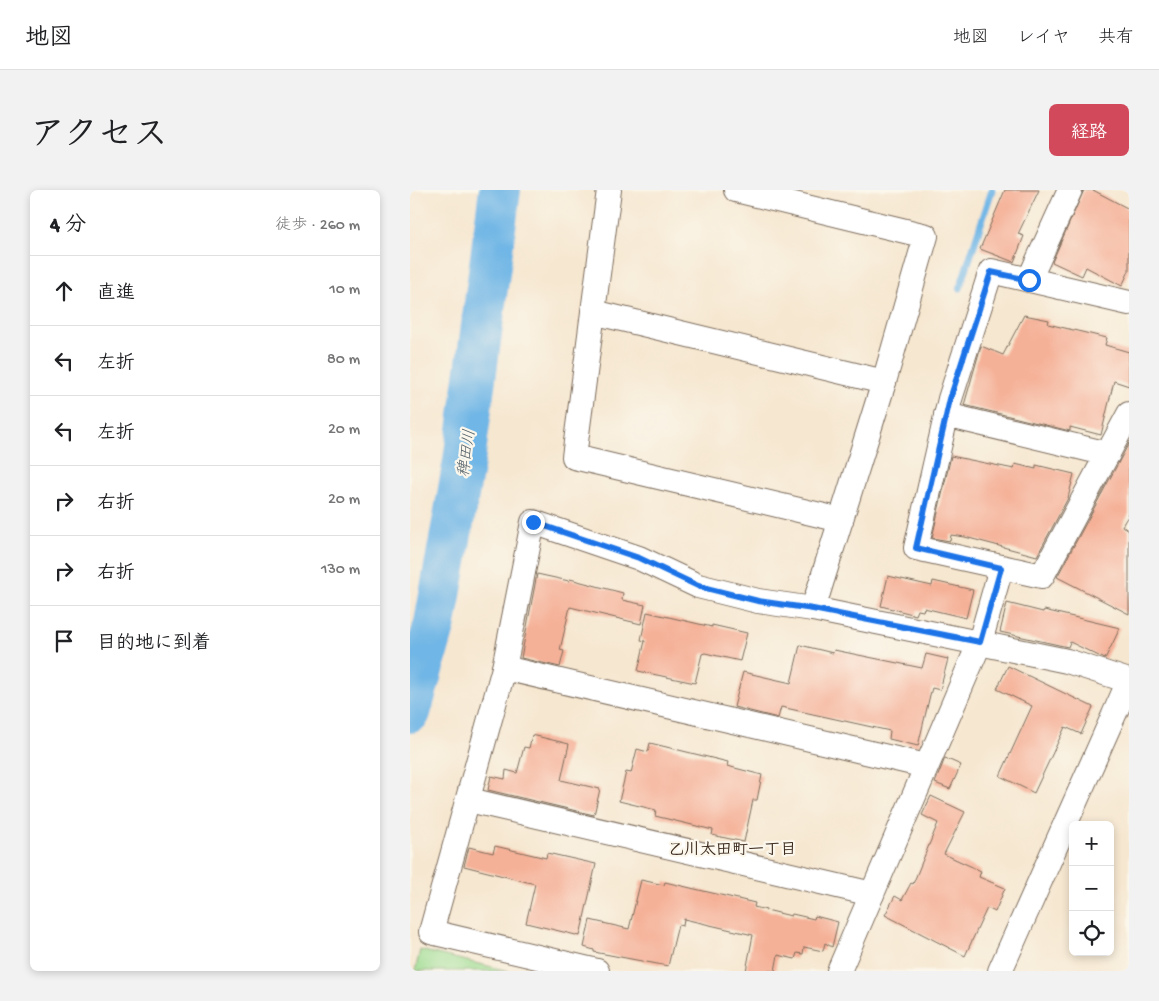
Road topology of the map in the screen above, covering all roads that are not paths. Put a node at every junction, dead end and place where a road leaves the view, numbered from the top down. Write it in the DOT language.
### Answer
graph roads {
  1 [pos="609,190"];
  2 [pos="736,190"];
  3 [pos="1070,190"];
  4 [pos="1029,280"];
  5 [pos="1129,303"];
  6 [pos="593,312"];
  7 [pos="884,382"];
  8 [pos="1129,414"];
  9 [pos="946,415"];
  10 [pos="1108,454"];
  11 [pos="841,520"];
  12 [pos="1001,568"];
  13 [pos="813,609"];
  14 [pos="980,642"];
  15 [pos="504,668"];
  16 [pos="1129,681"];
  17 [pos="926,766"];
  18 [pos="469,800"];
  19 [pos="872,894"];
  20 [pos="597,971"];
  21 [pos="839,971"];
  22 [pos="1000,971"];
  1 -- 6 [label="street"];
  2 -- 7 [label="street"];
  3 -- 4 [label="street"];
  4 -- 5 [label="street"];
  4 -- 9 [label="street"];
  6 -- 7 [label="street"];
  6 -- 11 [label="street"];
  7 -- 11 [label="street"];
  8 -- 10 [label="street"];
  9 -- 10 [label="street"];
  9 -- 12 [label="street"];
  10 -- 12 [label="street"];
  11 -- 13 [label="street"];
  12 -- 14 [label="street"];
  13 -- 14 [label="street"];
  13 -- 15 [label="street"];
  14 -- 16 [label="street"];
  14 -- 17 [label="street"];
  15 -- 17 [label="street"];
  15 -- 18 [label="street"];
  16 -- 22 [label="street"];
  17 -- 19 [label="street"];
  18 -- 19 [label="street"];
  18 -- 20 [label="street"];
  19 -- 21 [label="street"];
}
